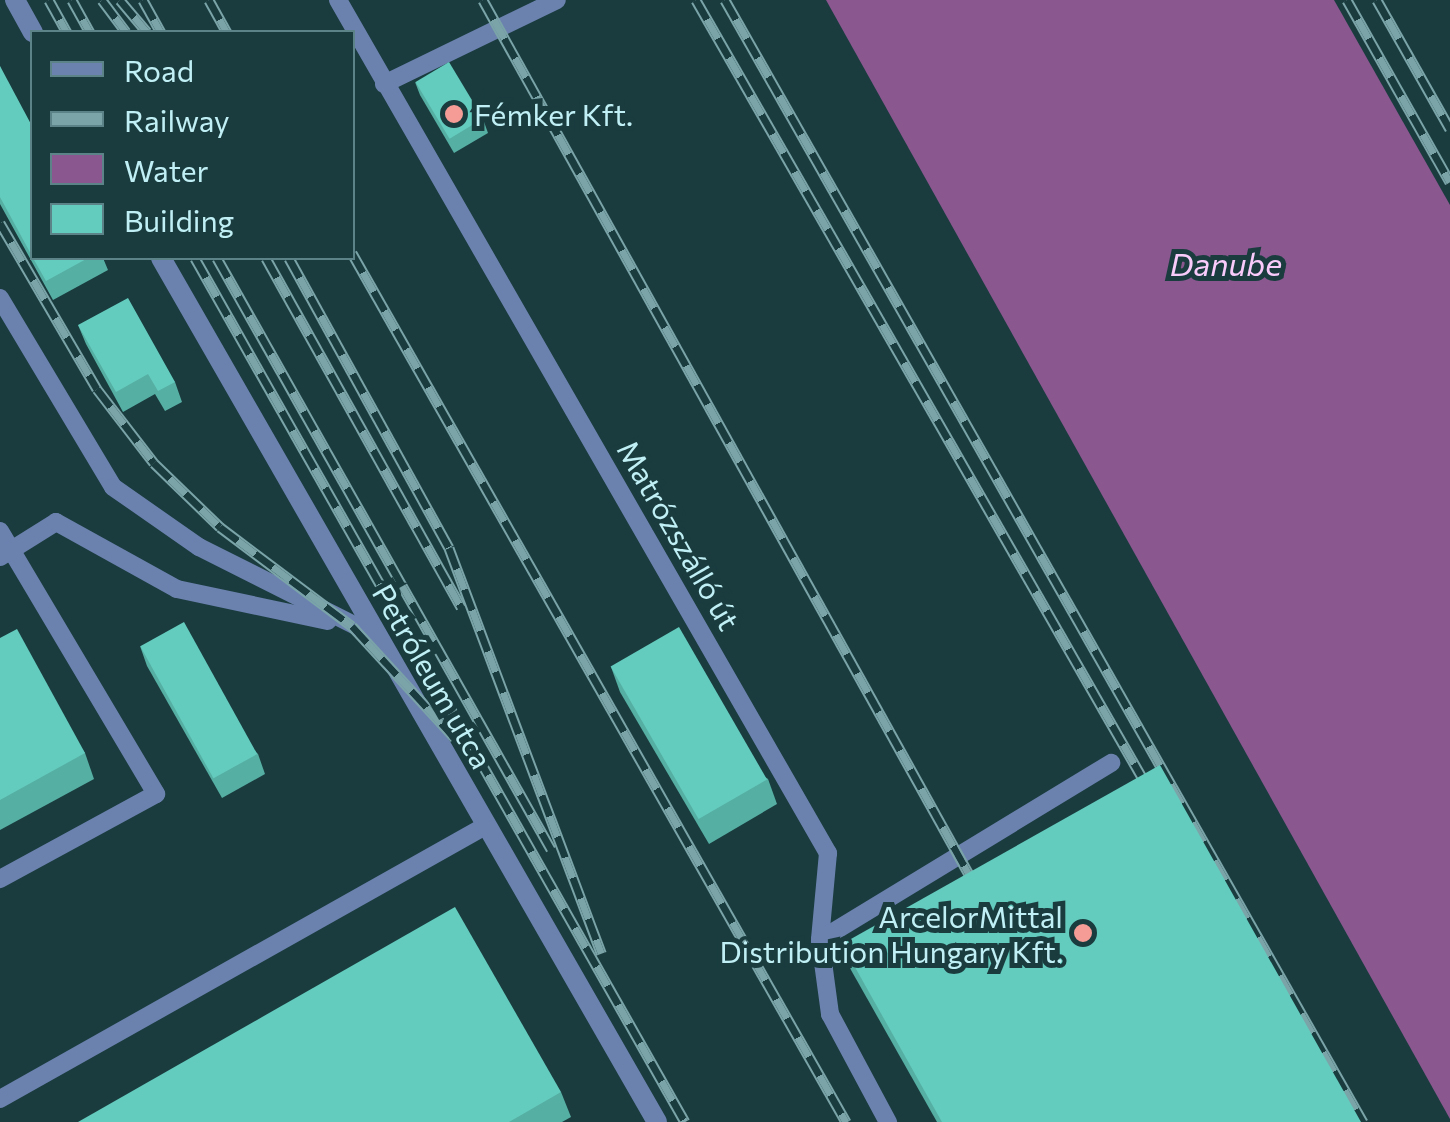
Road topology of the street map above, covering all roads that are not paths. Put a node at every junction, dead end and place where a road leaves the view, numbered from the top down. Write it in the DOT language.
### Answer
graph roads {
  1 [pos="15,0"];
  2 [pos="338,0"];
  3 [pos="557,0"];
  4 [pos="32,30"];
  5 [pos="354,30"];
  6 [pos="355,31"];
  7 [pos="384,84"];
  8 [pos="162,260"];
  9 [pos="0,298"];
  10 [pos="0,531"];
  11 [pos="6,554"];
  12 [pos="352,626"];
  13 [pos="376,636"];
  14 [pos="1111,764"];
  15 [pos="485,826"];
  16 [pos="0,879"];
  17 [pos="820,940"];
  18 [pos="0,1099"];
  19 [pos="657,1122"];
  20 [pos="888,1122"];
  1 -- 4 [label="street"];
  2 -- 5 [label="lane, Matrózszálló út"];
  3 -- 7 [label="lane"];
  6 -- 7 [label="lane, Matrózszálló út"];
  7 -- 17 [label="lane, Matrózszálló út"];
  8 -- 13 [label="street, Petróleum utca"];
  9 -- 12 [label="lane"];
  10 -- 11 [label="lane"];
  11 -- 12 [label="lane"];
  11 -- 16 [label="lane"];
  12 -- 13 [label="lane"];
  13 -- 15 [label="street, Petróleum utca"];
  14 -- 17 [label="lane"];
  15 -- 18 [label="lane"];
  15 -- 19 [label="street, Petróleum utca"];
  17 -- 20 [label="lane, Matrózszálló út"];
}
